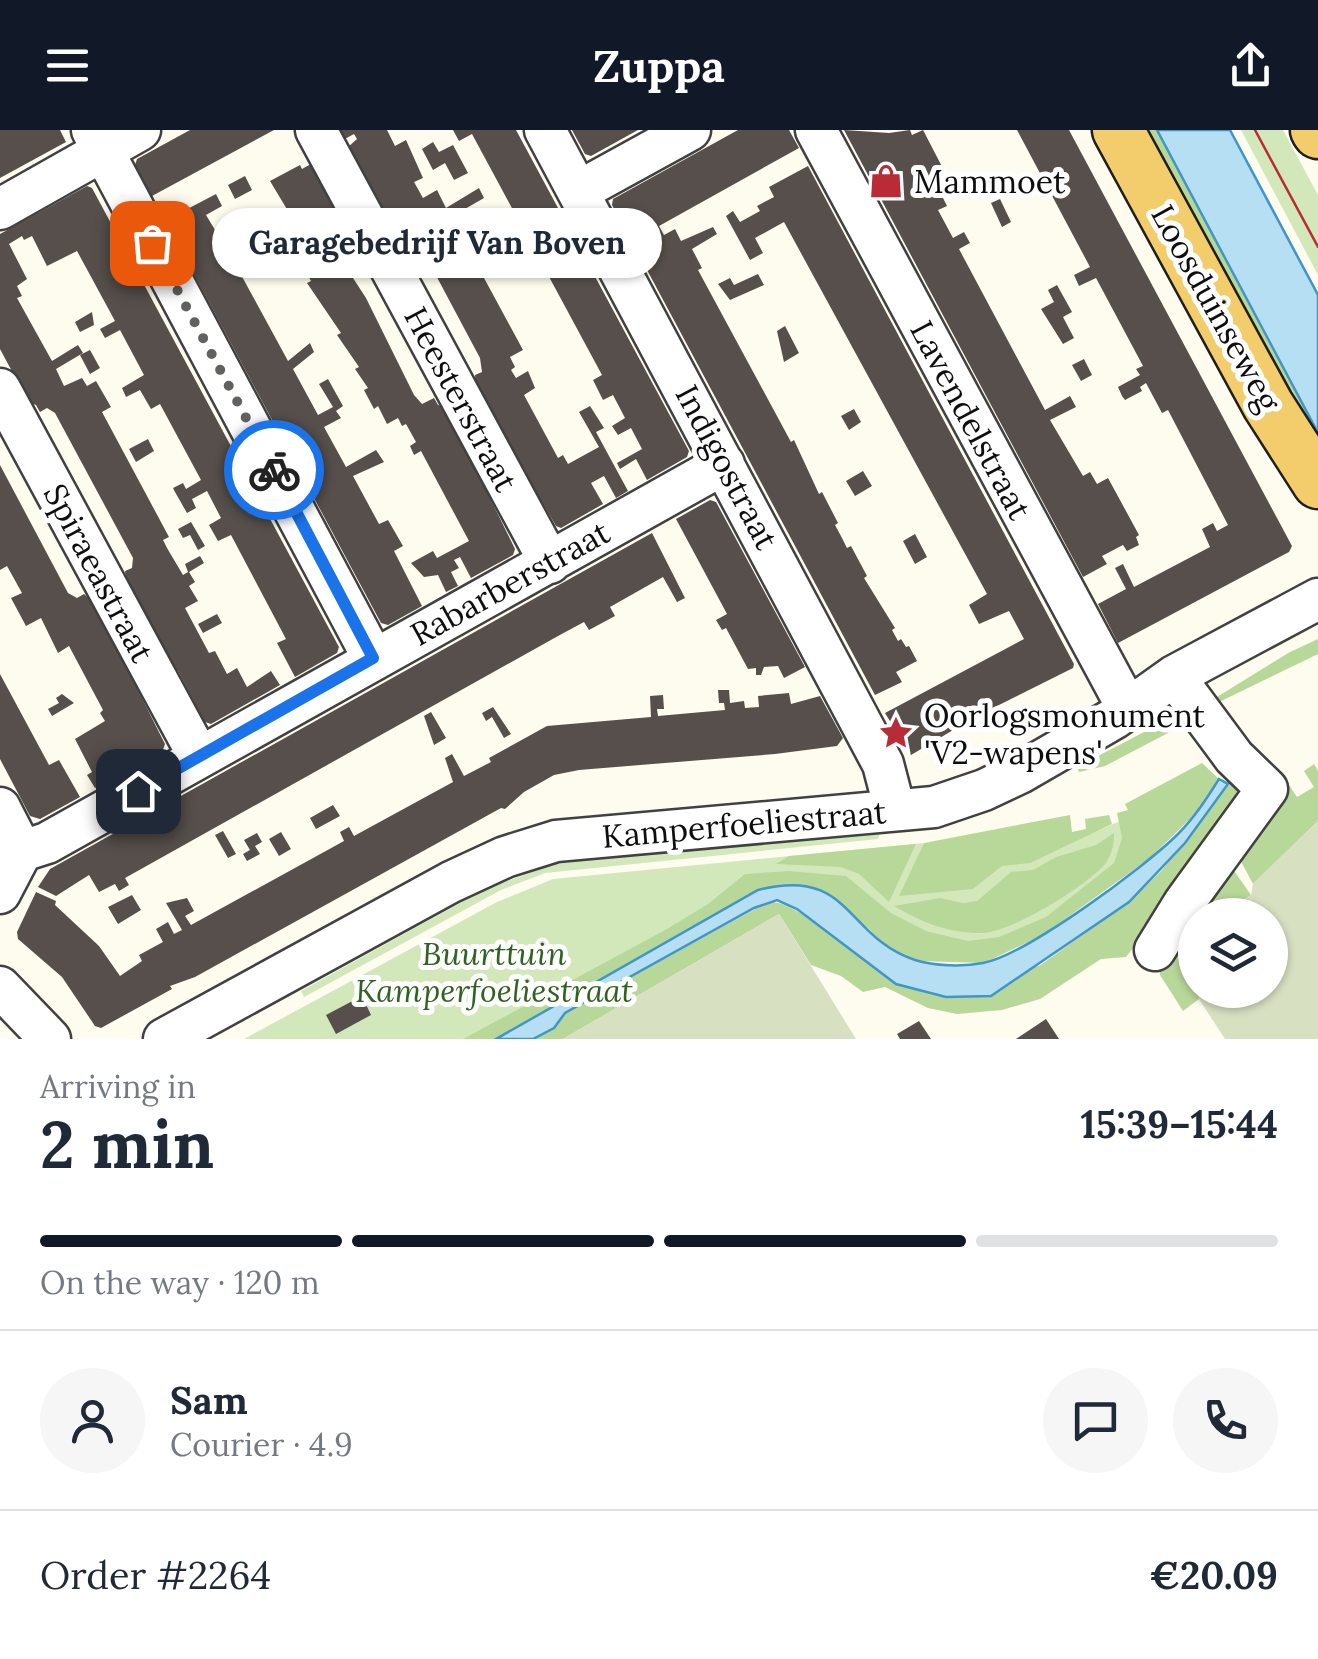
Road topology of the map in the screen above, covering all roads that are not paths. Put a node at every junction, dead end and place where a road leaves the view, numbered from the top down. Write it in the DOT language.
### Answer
graph roads {
  1 [pos="140,130"];
  2 [pos="316,130"];
  3 [pos="546,130"];
  4 [pos="690,130"];
  5 [pos="816,130"];
  6 [pos="1118,130"];
  7 [pos="97,140"];
  8 [pos="578,191"];
  9 [pos="0,208"];
  10 [pos="0,389"];
  11 [pos="724,464"];
  12 [pos="1318,483"];
  13 [pos="550,563"];
  14 [pos="1318,599"];
  15 [pos="373,658"];
  16 [pos="1174,676"];
  17 [pos="1128,709"];
  18 [pos="199,757"];
  19 [pos="0,808"];
  20 [pos="895,810"];
  21 [pos="22,851"];
  22 [pos="0,894"];
  23 [pos="1155,950"];
  24 [pos="0,987"];
  25 [pos="50,1039"];
  26 [pos="164,1039"];
  1 -- 7 [label="street"];
  2 -- 13 [label="street, Heesterstraat"];
  3 -- 8 [label="street, Indigostraat"];
  4 -- 8 [label="street"];
  5 -- 17 [label="street, Lavendelstraat"];
  6 -- 12 [label="main road, Loosduinseweg"];
  7 -- 9 [label="street"];
  7 -- 15 [label="street"];
  8 -- 11 [label="street, Indigostraat"];
  10 -- 18 [label="street, Spiraeastraat"];
  11 -- 13 [label="street, Rabarberstraat"];
  11 -- 20 [label="street, Indigostraat"];
  13 -- 15 [label="street, Rabarberstraat"];
  14 -- 16 [label="street, Kamperfoeliestraat"];
  15 -- 18 [label="street, Rabarberstraat"];
  16 -- 17 [label="street, Kamperfoeliestraat"];
  16 -- 23 [label="street"];
  17 -- 20 [label="street, Kamperfoeliestraat"];
  18 -- 21 [label="street, Rabarberstraat"];
  19 -- 21 [label="street"];
  20 -- 26 [label="street, Kamperfoeliestraat"];
  21 -- 22 [label="street"];
  24 -- 25 [label="street"];
}
